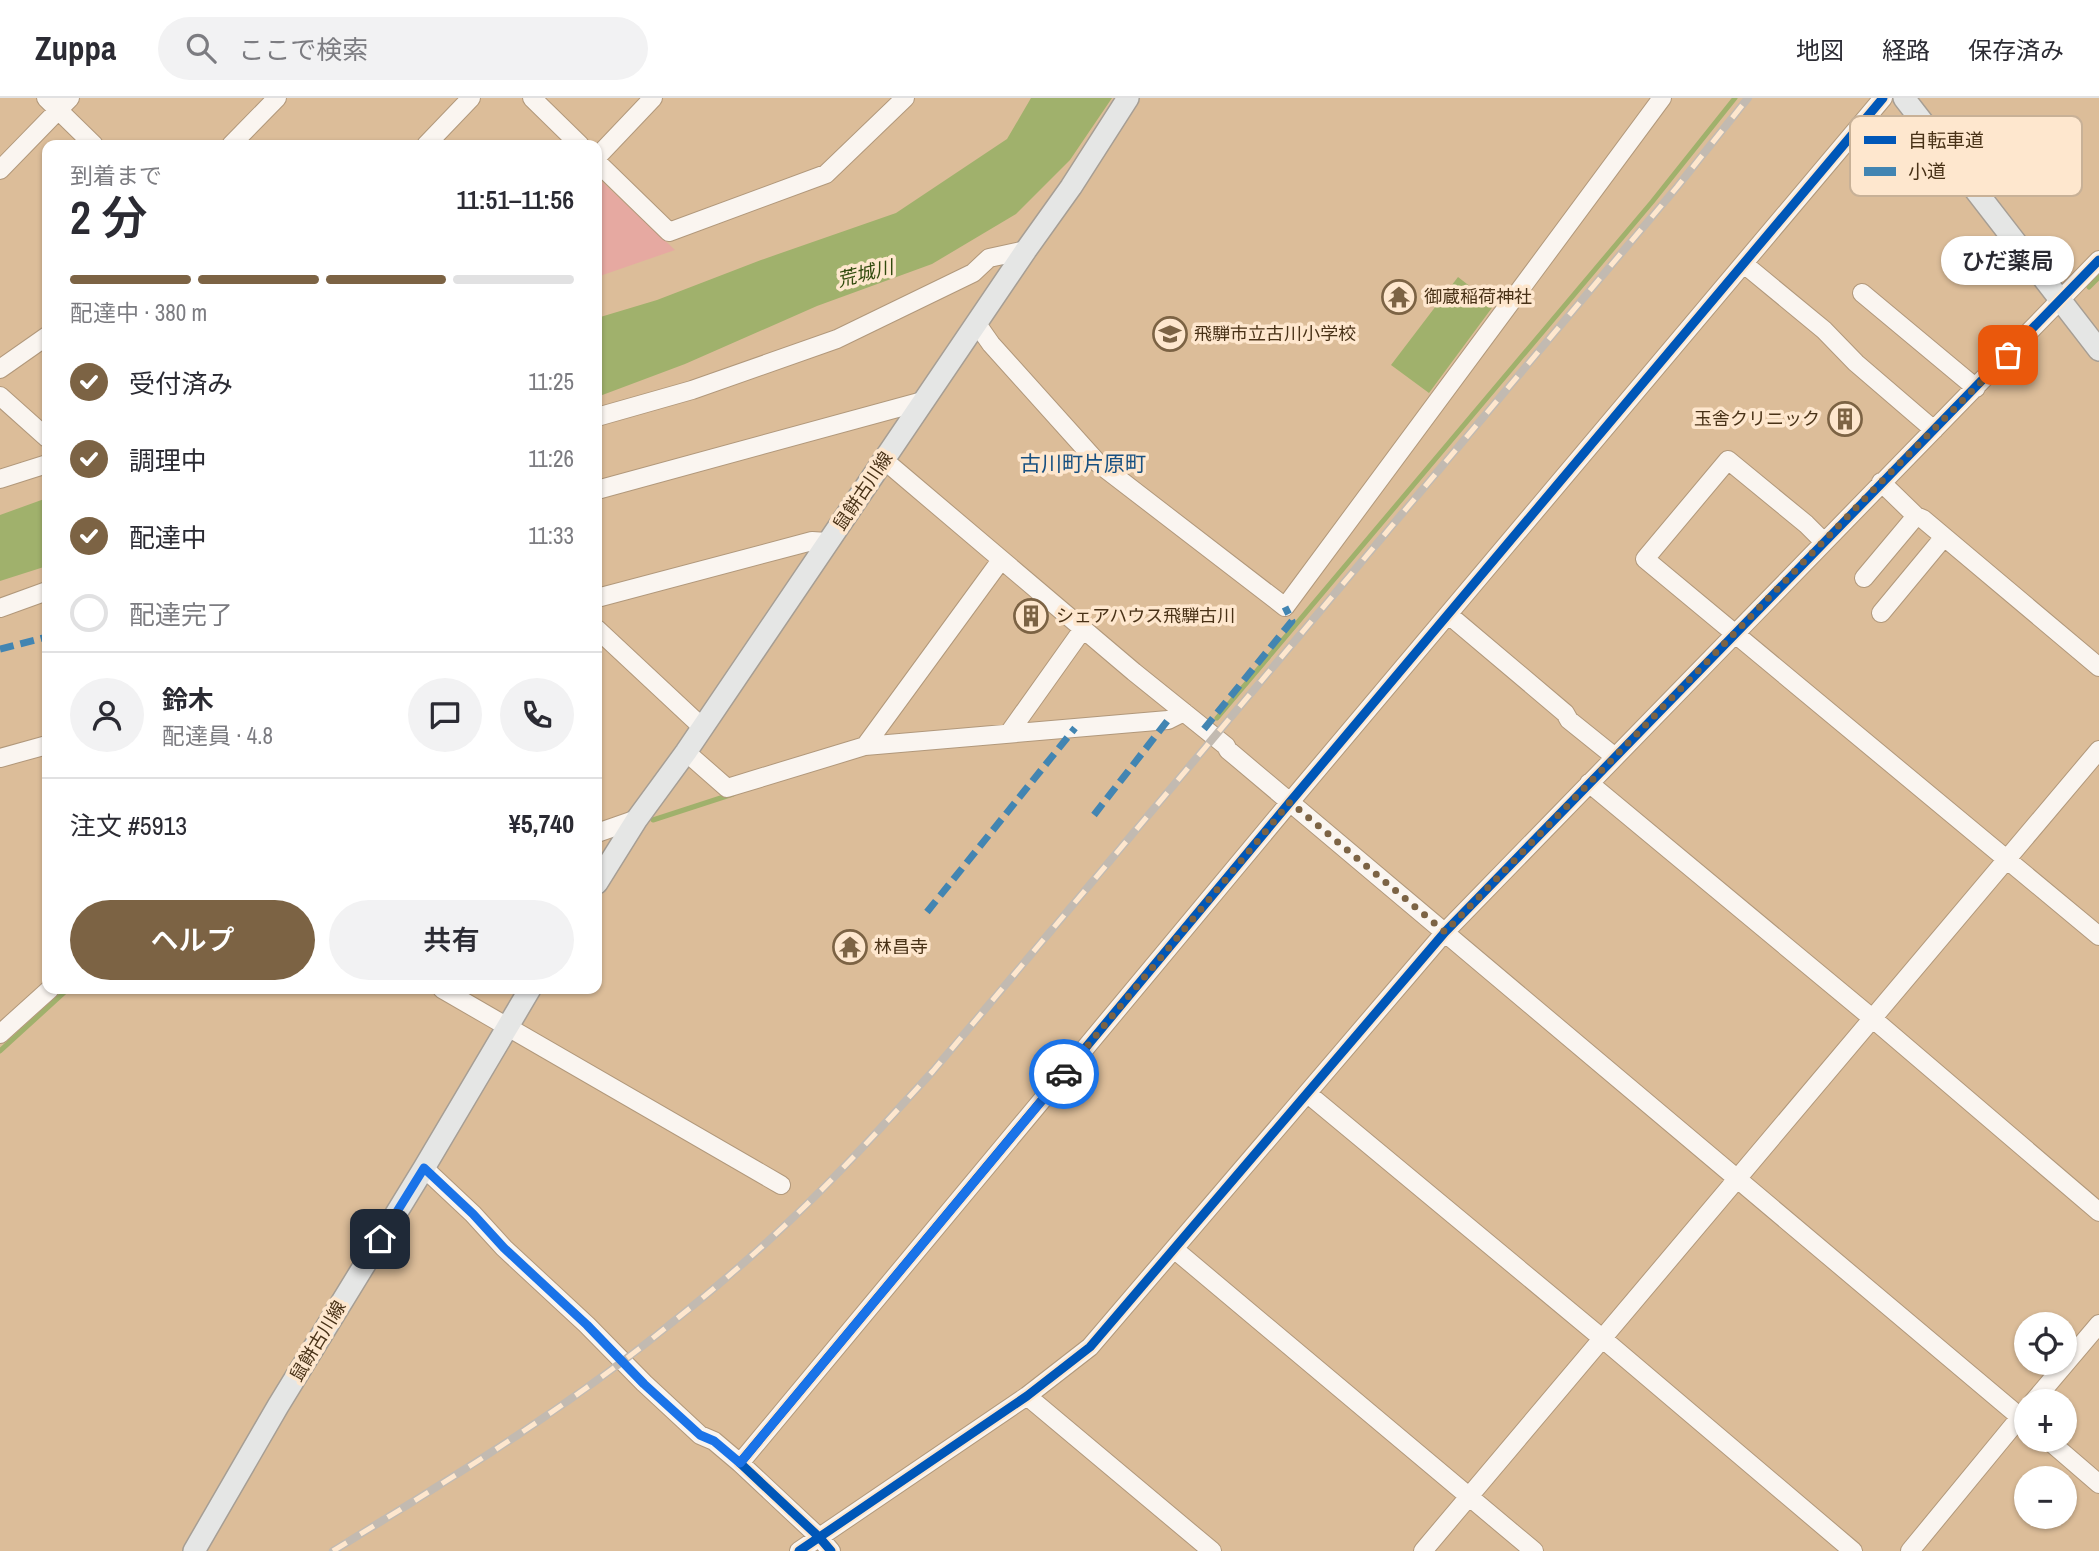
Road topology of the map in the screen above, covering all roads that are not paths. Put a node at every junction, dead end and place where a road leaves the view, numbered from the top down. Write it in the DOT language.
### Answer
graph roads {
  1 [pos="277,98"];
  2 [pos="471,98"];
  3 [pos="532,98"];
  4 [pos="653,98"];
  5 [pos="1128,98"];
  6 [pos="1883,98"];
  7 [pos="1904,98"];
  8 [pos="1661,99"];
  9 [pos="58,102"];
  10 [pos="894,102"];
  11 [pos="1868,116"];
  12 [pos="1918,116"];
  13 [pos="1850,137"];
  14 [pos="90,140"];
  15 [pos="236,140"];
  16 [pos="431,140"];
  17 [pos="575,140"];
  18 [pos="602,154"];
  19 [pos="602,165"];
  20 [pos="0,170"];
  21 [pos="1980,196"];
  22 [pos="1026,250"];
  23 [pos="2099,260"];
  24 [pos="1744,264"];
  25 [pos="1863,293"];
  26 [pos="2061,300"];
  27 [pos="977,324"];
  28 [pos="42,340"];
  29 [pos="2099,350"];
  30 [pos="0,369"];
  31 [pos="1976,388"];
  32 [pos="0,396"];
  33 [pos="923,401"];
  34 [pos="602,416"];
  35 [pos="1934,430"];
  36 [pos="42,434"];
  37 [pos="884,460"];
  38 [pos="42,466"];
  39 [pos="0,480"];
  40 [pos="1881,482"];
  41 [pos="602,489"];
  42 [pos="1916,516"];
  43 [pos="1944,537"];
  44 [pos="827,542"];
  45 [pos="1824,542"];
  46 [pos="1002,560"];
  47 [pos="1864,578"];
  48 [pos="42,593"];
  49 [pos="602,597"];
  50 [pos="0,608"];
  51 [pos="1881,613"];
  52 [pos="1448,615"];
  53 [pos="1083,629"];
  54 [pos="1735,633"];
  55 [pos="602,634"];
  56 [pos="2099,667"];
  57 [pos="1184,712"];
  58 [pos="702,727"];
  59 [pos="1009,733"];
  60 [pos="865,746"];
  61 [pos="42,747"];
  62 [pos="2099,750"];
  63 [pos="685,752"];
  64 [pos="1615,757"];
  65 [pos="0,758"];
  66 [pos="1589,783"];
  67 [pos="1290,802"];
  68 [pos="637,819"];
  69 [pos="602,830"];
  70 [pos="2007,859"];
  71 [pos="602,875"];
  72 [pos="1445,932"];
  73 [pos="2099,936"];
  74 [pos="44,994"];
  75 [pos="451,994"];
  76 [pos="527,994"];
  77 [pos="1872,1018"];
  78 [pos="506,1026"];
  79 [pos="0,1034"];
  80 [pos="1308,1094"];
  81 [pos="424,1168"];
  82 [pos="1737,1179"];
  83 [pos="781,1185"];
  84 [pos="2099,1212"];
  85 [pos="1174,1249"];
  86 [pos="2099,1324"];
  87 [pos="1603,1339"];
  88 [pos="2044,1389"];
  89 [pos="1027,1396"];
  90 [pos="2014,1408"];
  91 [pos="2014,1428"];
  92 [pos="2062,1452"];
  93 [pos="740,1463"];
  94 [pos="2099,1484"];
  95 [pos="1469,1497"];
  96 [pos="825,1544"];
  97 [pos="194,1551"];
  98 [pos="799,1551"];
  99 [pos="1212,1551"];
  100 [pos="1423,1551"];
  101 [pos="1534,1551"];
  102 [pos="1853,1551"];
  103 [pos="1910,1551"];
  1 -- 15 [label="street"];
  2 -- 16 [label="street"];
  3 -- 17 [label="street"];
  4 -- 18 [label="street"];
  5 -- 22 [label="main road, 鼠餅古川線"];
  6 -- 11 [label="street"];
  7 -- 12 [label="main road"];
  8 -- 27 [label="street"];
  9 -- 14 [label="street"];
  9 -- 20 [label="street"];
  10 -- 19 [label="street"];
  13 -- 24 [label="street"];
  21 -- 26 [label="main road"];
  22 -- 27 [label="main road, 鼠餅古川線"];
  22 -- 34 [label="street"];
  23 -- 26 [label="street"];
  24 -- 35 [label="street"];
  24 -- 52 [label="street"];
  25 -- 31 [label="street"];
  26 -- 29 [label="main road"];
  26 -- 31 [label="street"];
  27 -- 33 [label="main road, 鼠餅古川線"];
  28 -- 30 [label="street"];
  31 -- 35 [label="street"];
  32 -- 36 [label="street"];
  33 -- 37 [label="main road, 鼠餅古川線"];
  33 -- 41 [label="street"];
  35 -- 40 [label="street"];
  37 -- 44 [label="main road, 鼠餅古川線"];
  37 -- 46 [label="street"];
  38 -- 39 [label="street"];
  40 -- 42 [label="street"];
  40 -- 45 [label="street"];
  42 -- 43 [label="street"];
  42 -- 47 [label="street"];
  43 -- 51 [label="street"];
  43 -- 56 [label="street"];
  44 -- 49 [label="street"];
  44 -- 58 [label="main road, 鼠餅古川線"];
  45 -- 54 [label="street"];
  45 -- 54 [label="street"];
  46 -- 53 [label="street"];
  46 -- 60 [label="street"];
  48 -- 50 [label="street"];
  52 -- 64 [label="street"];
  52 -- 67 [label="street"];
  53 -- 57 [label="street"];
  53 -- 59 [label="street"];
  54 -- 64 [label="street"];
  54 -- 70 [label="street"];
  55 -- 58 [label="street"];
  57 -- 59 [label="street"];
  57 -- 67 [label="street"];
  58 -- 63 [label="main road, 鼠餅古川線"];
  59 -- 60 [label="street"];
  60 -- 63 [label="street"];
  61 -- 65 [label="street"];
  62 -- 70 [label="street"];
  63 -- 68 [label="main road, 鼠餅古川線"];
  64 -- 66 [label="street"];
  66 -- 72 [label="street"];
  66 -- 77 [label="street"];
  67 -- 72 [label="street"];
  67 -- 93 [label="street"];
  68 -- 69 [label="street"];
  68 -- 71 [label="main road, 鼠餅古川線"];
  70 -- 73 [label="street"];
  70 -- 77 [label="street"];
  72 -- 80 [label="street"];
  72 -- 82 [label="street"];
  74 -- 79 [label="street"];
  75 -- 78 [label="street"];
  76 -- 78 [label="main road, 鼠餅古川線"];
  77 -- 82 [label="street"];
  77 -- 84 [label="street"];
  78 -- 81 [label="main road, 鼠餅古川線"];
  78 -- 83 [label="street"];
  80 -- 85 [label="street"];
  80 -- 87 [label="street"];
  81 -- 93 [label="street"];
  81 -- 97 [label="main road, 鼠餅古川線"];
  82 -- 87 [label="street"];
  82 -- 90 [label="street"];
  85 -- 89 [label="street"];
  85 -- 95 [label="street"];
  86 -- 88 [label="street"];
  87 -- 95 [label="street"];
  87 -- 102 [label="street"];
  89 -- 96 [label="street"];
  89 -- 99 [label="street"];
  91 -- 103 [label="street"];
  92 -- 94 [label="street"];
  93 -- 96 [label="street"];
  95 -- 100 [label="street"];
  95 -- 101 [label="street"];
  96 -- 98 [label="street"];
}
